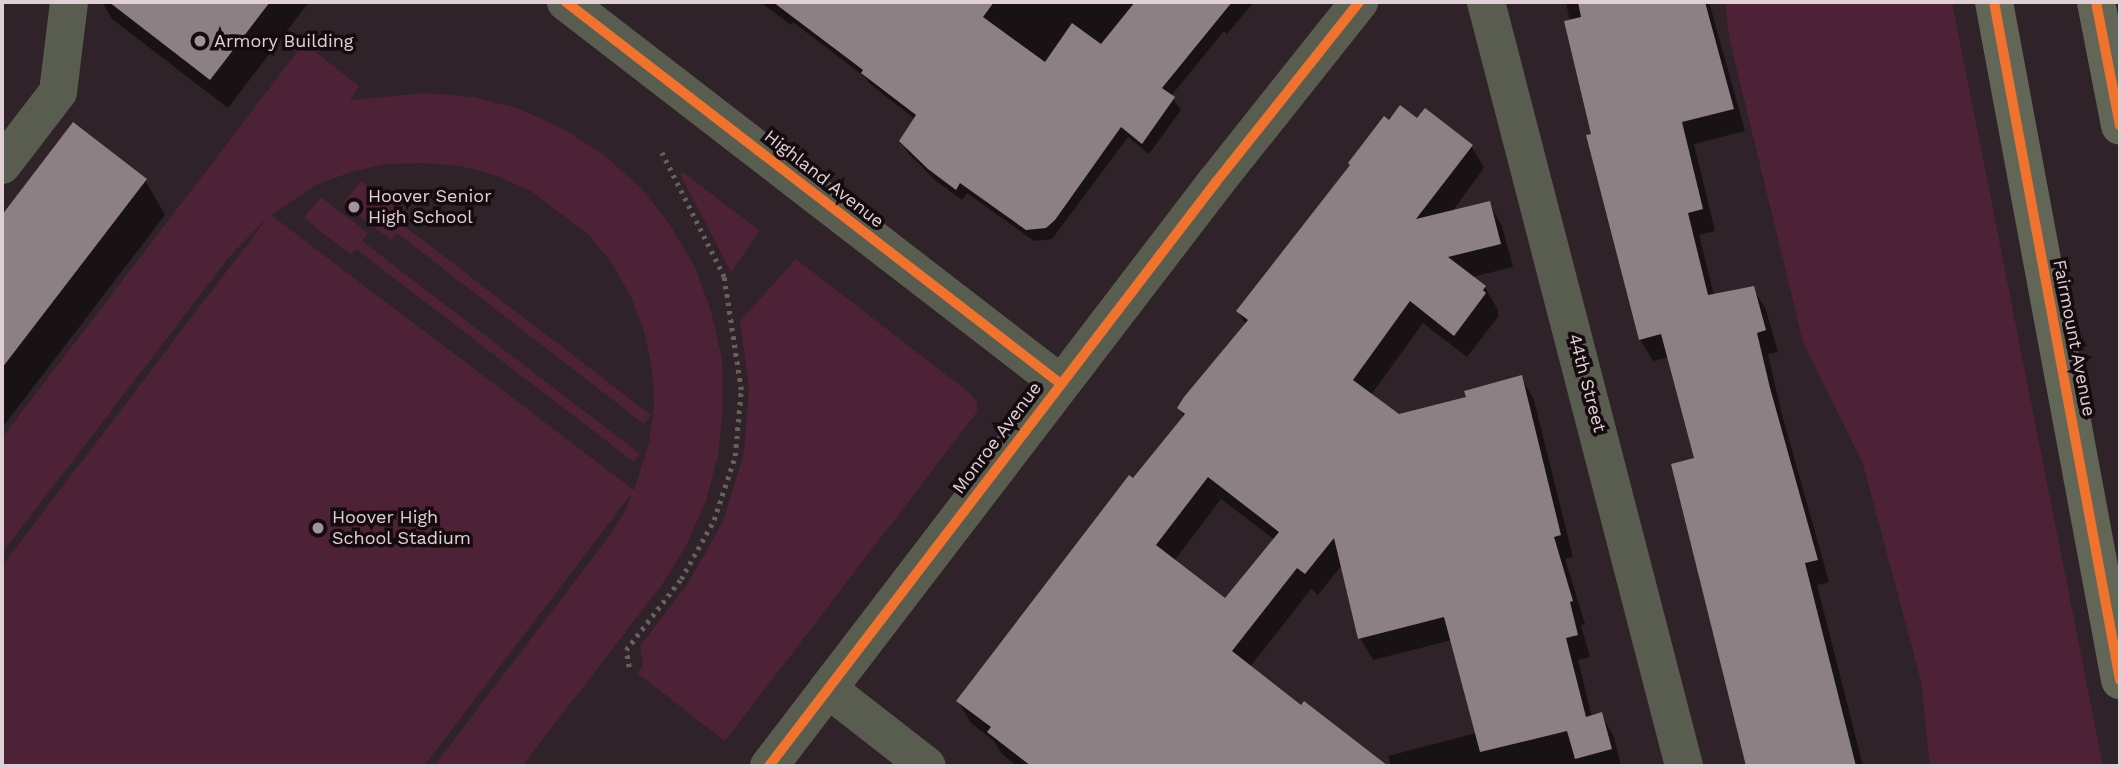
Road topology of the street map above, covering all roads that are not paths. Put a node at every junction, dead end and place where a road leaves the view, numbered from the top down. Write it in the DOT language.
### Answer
graph roads {
  1 [pos="69,2"];
  2 [pos="566,2"];
  3 [pos="1359,2"];
  4 [pos="1486,2"];
  5 [pos="1994,2"];
  6 [pos="2096,2"];
  7 [pos="2120,126"];
  8 [pos="2,165"];
  9 [pos="1061,384"];
  10 [pos="2120,680"];
  11 [pos="828,689"];
  12 [pos="769,766"];
  13 [pos="927,766"];
  14 [pos="1684,766"];
  1 -- 8 [label="street"];
  2 -- 9 [label="street, Highland Avenue"];
  3 -- 9 [label="street, Monroe Avenue"];
  4 -- 14 [label="street, 44th Street"];
  5 -- 10 [label="main road, Fairmount Avenue"];
  6 -- 7 [label="main road"];
  9 -- 11 [label="street, Monroe Avenue"];
  11 -- 12 [label="street, Monroe Avenue"];
  11 -- 13 [label="street"];
}
